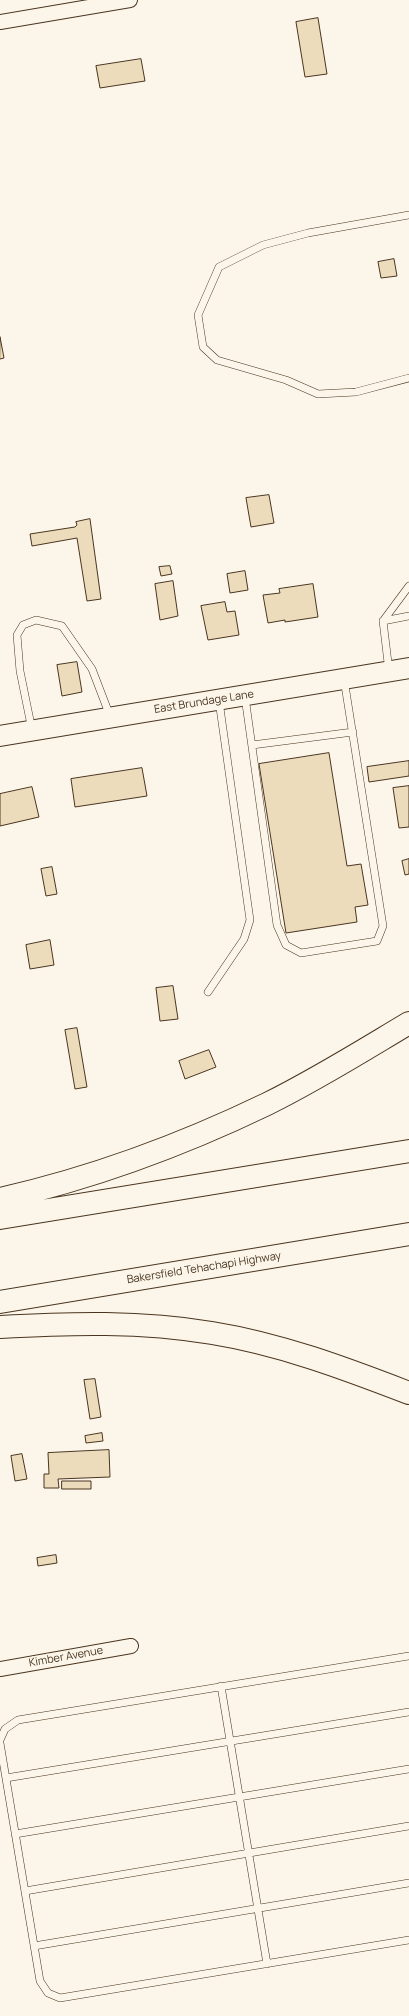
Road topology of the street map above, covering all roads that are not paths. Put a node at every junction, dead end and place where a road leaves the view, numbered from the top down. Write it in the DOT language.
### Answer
graph roads {
  1 [pos="130,0"];
  2 [pos="0,22"];
  3 [pos="409,215"];
  4 [pos="409,378"];
  5 [pos="409,586"];
  6 [pos="409,616"];
  7 [pos="383,621"];
  8 [pos="409,668"];
  9 [pos="389,671"];
  10 [pos="344,678"];
  11 [pos="245,695"];
  12 [pos="218,699"];
  13 [pos="111,717"];
  14 [pos="32,730"];
  15 [pos="353,732"];
  16 [pos="0,736"];
  17 [pos="252,745"];
  18 [pos="208,992"];
  19 [pos="409,1023"];
  20 [pos="409,1151"];
  21 [pos="0,1199"];
  22 [pos="0,1218"];
  23 [pos="409,1234"];
  24 [pos="0,1302"];
  25 [pos="0,1327"];
  26 [pos="409,1393"];
  27 [pos="131,1646"];
  28 [pos="409,1656"];
  29 [pos="0,1669"];
  30 [pos="221,1686"];
  31 [pos="409,1712"];
  32 [pos="0,1741"];
  33 [pos="230,1742"];
  34 [pos="409,1769"];
  35 [pos="6,1778"];
  36 [pos="239,1797"];
  37 [pos="409,1826"];
  38 [pos="15,1834"];
  39 [pos="248,1853"];
  40 [pos="409,1883"];
  41 [pos="24,1890"];
  42 [pos="257,1908"];
  43 [pos="409,1940"];
  44 [pos="34,1946"];
  45 [pos="267,1964"];
  1 -- 2 [label="street"];
  3 -- 4 [label="lane"];
  5 -- 7 [label="lane"];
  6 -- 7 [label="lane"];
  7 -- 9 [label="lane"];
  8 -- 9 [label="main road, East Brundage Lane"];
  9 -- 10 [label="main road, East Brundage Lane"];
  10 -- 11 [label="main road, East Brundage Lane"];
  10 -- 15 [label="lane"];
  11 -- 12 [label="main road, East Brundage Lane"];
  11 -- 17 [label="lane"];
  12 -- 13 [label="main road, East Brundage Lane"];
  12 -- 18 [label="lane"];
  13 -- 14 [label="main road, East Brundage Lane"];
  13 -- 14 [label="lane"];
  14 -- 16 [label="main road, East Brundage Lane"];
  15 -- 17 [label="lane"];
  15 -- 17 [label="lane"];
  19 -- 21 [label="highway"];
  20 -- 22 [label="highway"];
  23 -- 24 [label="highway, Bakersfield Tehachapi Highway"];
  25 -- 26 [label="highway"];
  27 -- 29 [label="street, Kimber Avenue"];
  28 -- 30 [label="lane"];
  30 -- 32 [label="lane"];
  30 -- 33 [label="lane"];
  31 -- 33 [label="lane"];
  32 -- 35 [label="lane"];
  33 -- 35 [label="lane"];
  33 -- 36 [label="lane"];
  34 -- 36 [label="lane"];
  35 -- 38 [label="lane"];
  36 -- 38 [label="lane"];
  36 -- 39 [label="lane"];
  37 -- 39 [label="lane"];
  38 -- 41 [label="lane"];
  39 -- 41 [label="lane"];
  39 -- 42 [label="lane"];
  40 -- 42 [label="lane"];
  41 -- 44 [label="lane"];
  42 -- 44 [label="lane"];
  42 -- 45 [label="lane"];
  43 -- 45 [label="lane"];
  44 -- 45 [label="lane"];
}
